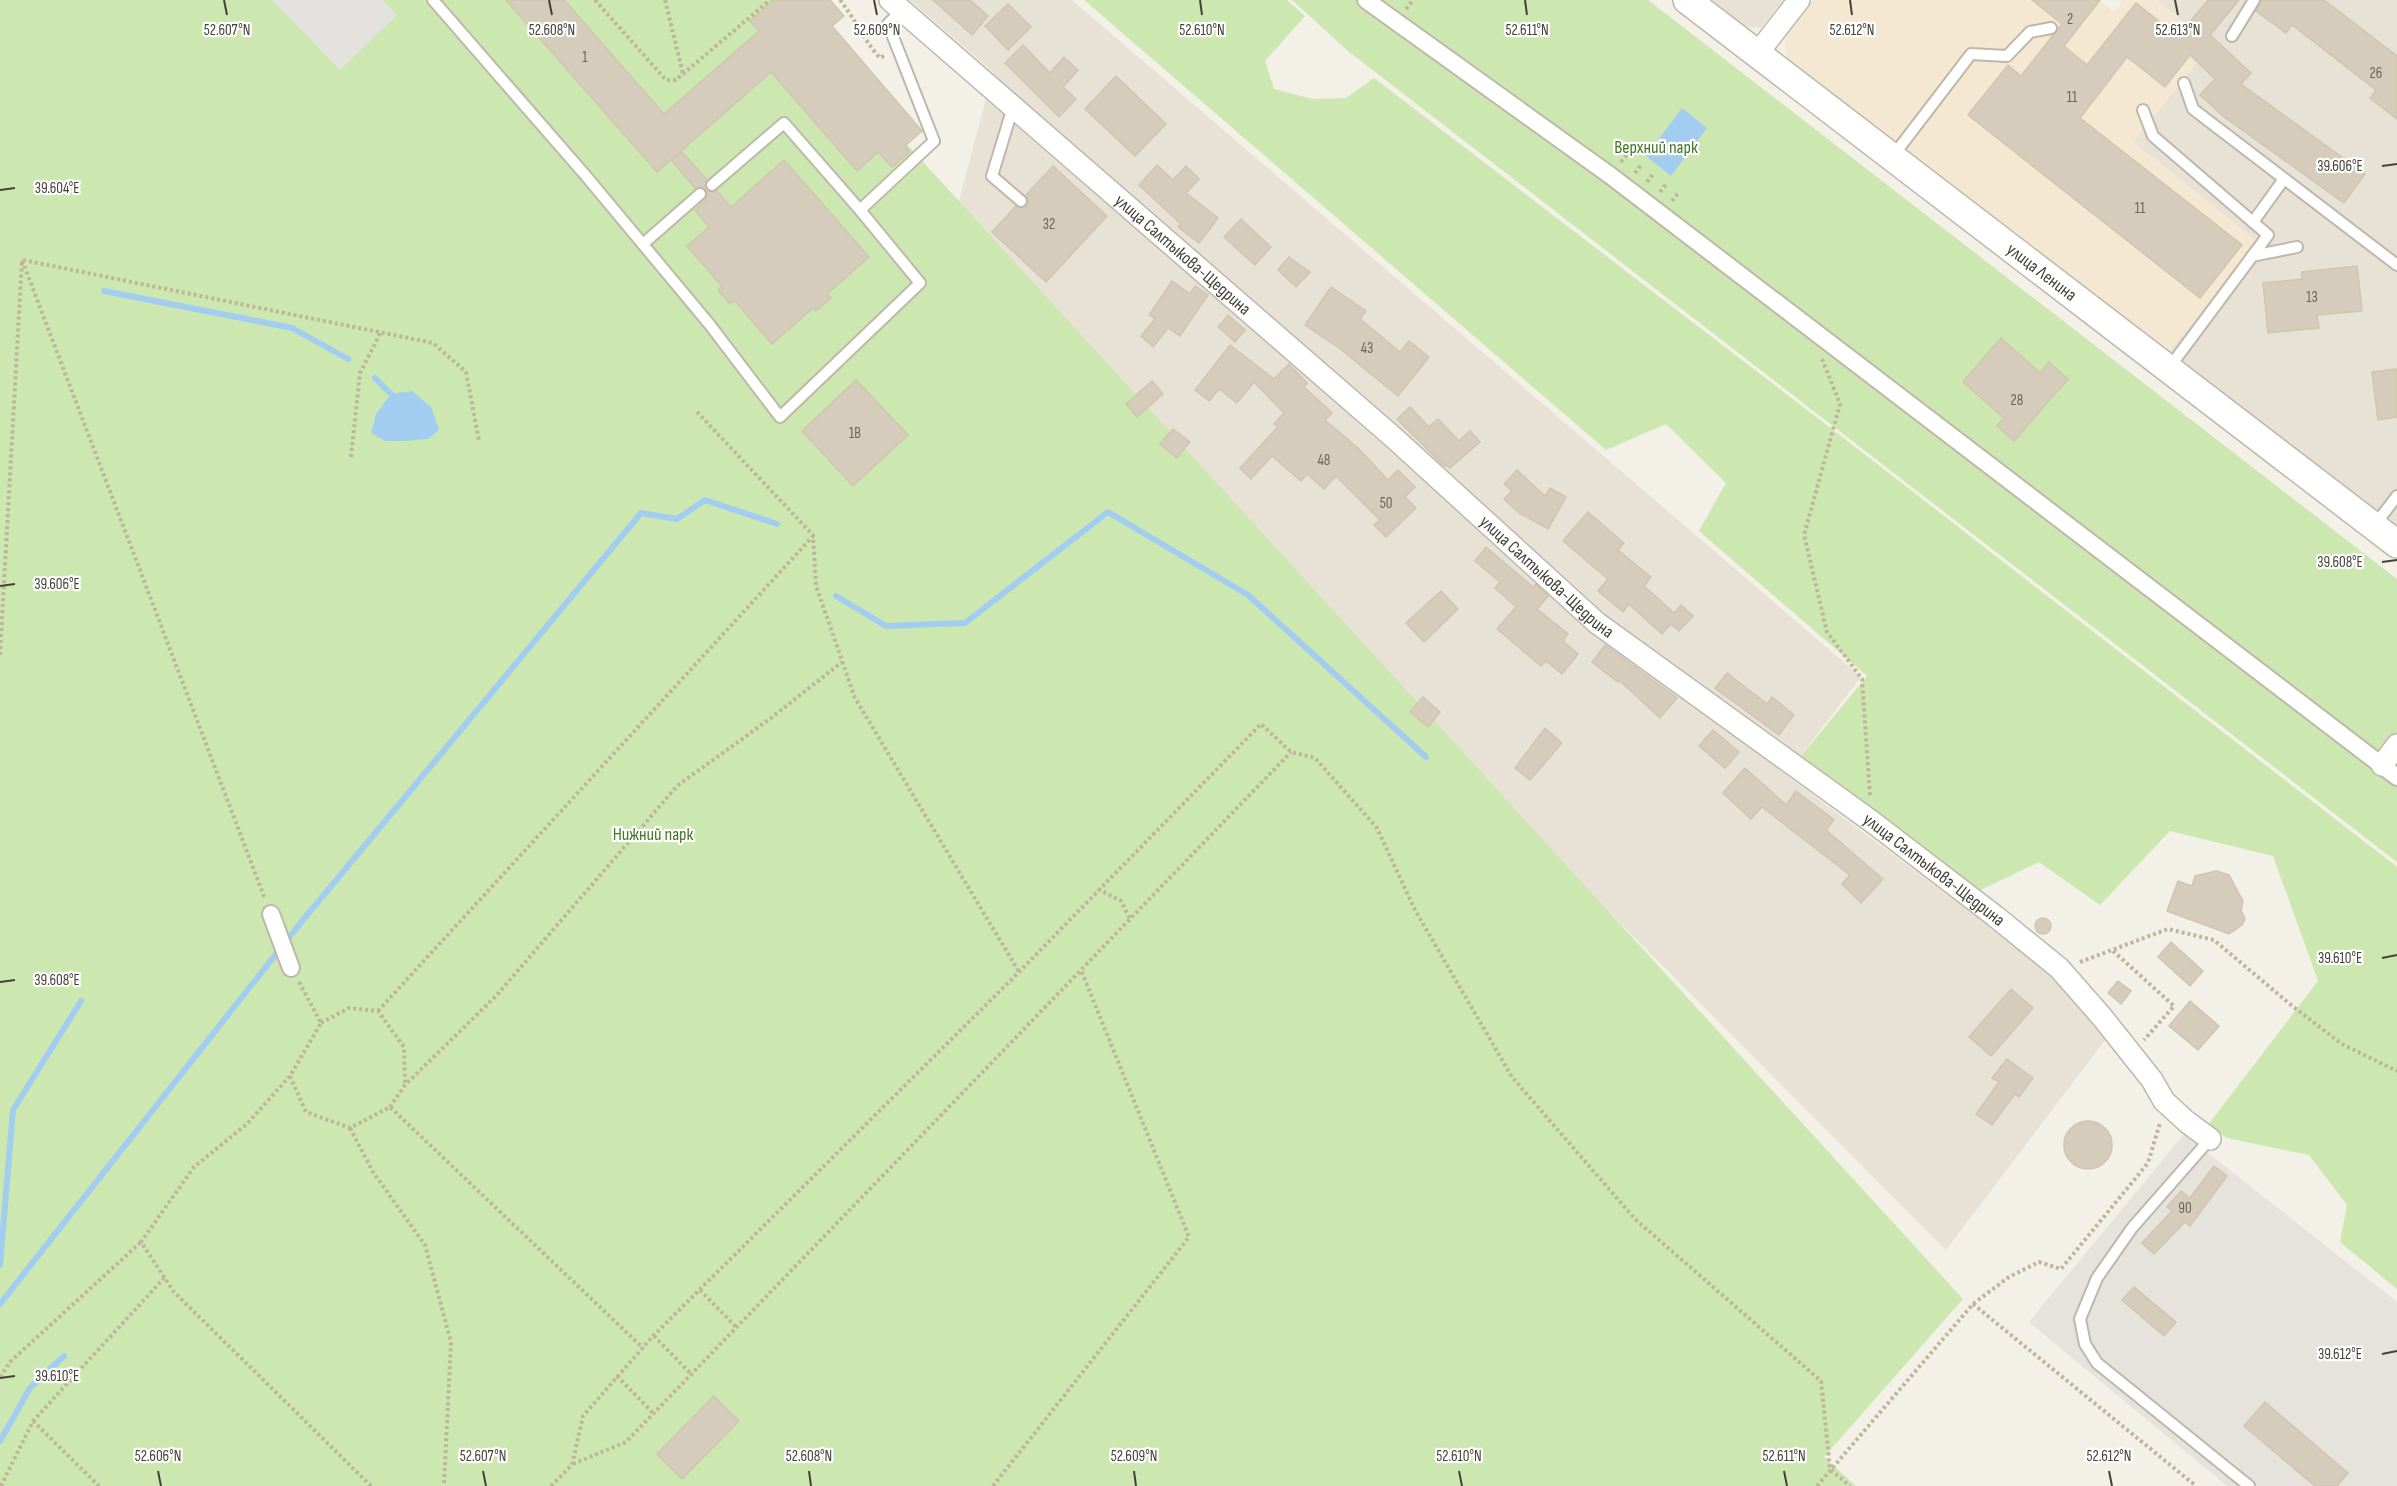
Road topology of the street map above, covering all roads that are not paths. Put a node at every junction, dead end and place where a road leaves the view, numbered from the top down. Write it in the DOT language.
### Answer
graph roads {
  1 [pos="434,0"];
  2 [pos="1366,0"];
  3 [pos="1688,0"];
  4 [pos="1799,0"];
  5 [pos="2254,0"];
  6 [pos="896,5"];
  7 [pos="2051,28"];
  8 [pos="2232,36"];
  9 [pos="1757,54"];
  10 [pos="2184,83"];
  11 [pos="1013,107"];
  12 [pos="2144,110"];
  13 [pos="1893,156"];
  14 [pos="2284,178"];
  15 [pos="711,185"];
  16 [pos="700,194"];
  17 [pos="1021,201"];
  18 [pos="860,210"];
  19 [pos="2253,222"];
  20 [pos="643,244"];
  21 [pos="2297,247"];
  22 [pos="2252,256"];
  23 [pos="2397,265"];
  24 [pos="2169,369"];
  25 [pos="2397,496"];
  26 [pos="2374,526"];
  27 [pos="2397,544"];
  28 [pos="2397,745"];
  29 [pos="2389,771"];
  30 [pos="271,914"];
  31 [pos="291,968"];
  32 [pos="2210,1139"];
  33 [pos="2249,1486"];
  1 -- 20 [label="lane"];
  2 -- 29 [label="street"];
  3 -- 9 [label="street, улица Ленина"];
  4 -- 9 [label="street"];
  5 -- 8 [label="lane"];
  6 -- 11 [label="street, улица Салтыкова-Щедрина"];
  6 -- 18 [label="lane"];
  7 -- 13 [label="lane"];
  9 -- 13 [label="street, улица Ленина"];
  10 -- 14 [label="lane"];
  11 -- 17 [label="lane"];
  11 -- 32 [label="street, улица Салтыкова-Щедрина"];
  12 -- 19 [label="lane"];
  13 -- 24 [label="street, улица Ленина"];
  14 -- 19 [label="lane"];
  14 -- 23 [label="lane"];
  15 -- 18 [label="lane"];
  16 -- 20 [label="lane"];
  18 -- 20 [label="lane"];
  19 -- 22 [label="lane"];
  21 -- 22 [label="lane"];
  22 -- 24 [label="lane"];
  24 -- 26 [label="street, улица Ленина"];
  25 -- 26 [label="lane"];
  26 -- 27 [label="street, улица Ленина"];
  28 -- 29 [label="street"];
  30 -- 31 [label="street"];
  32 -- 33 [label="lane"];
}
